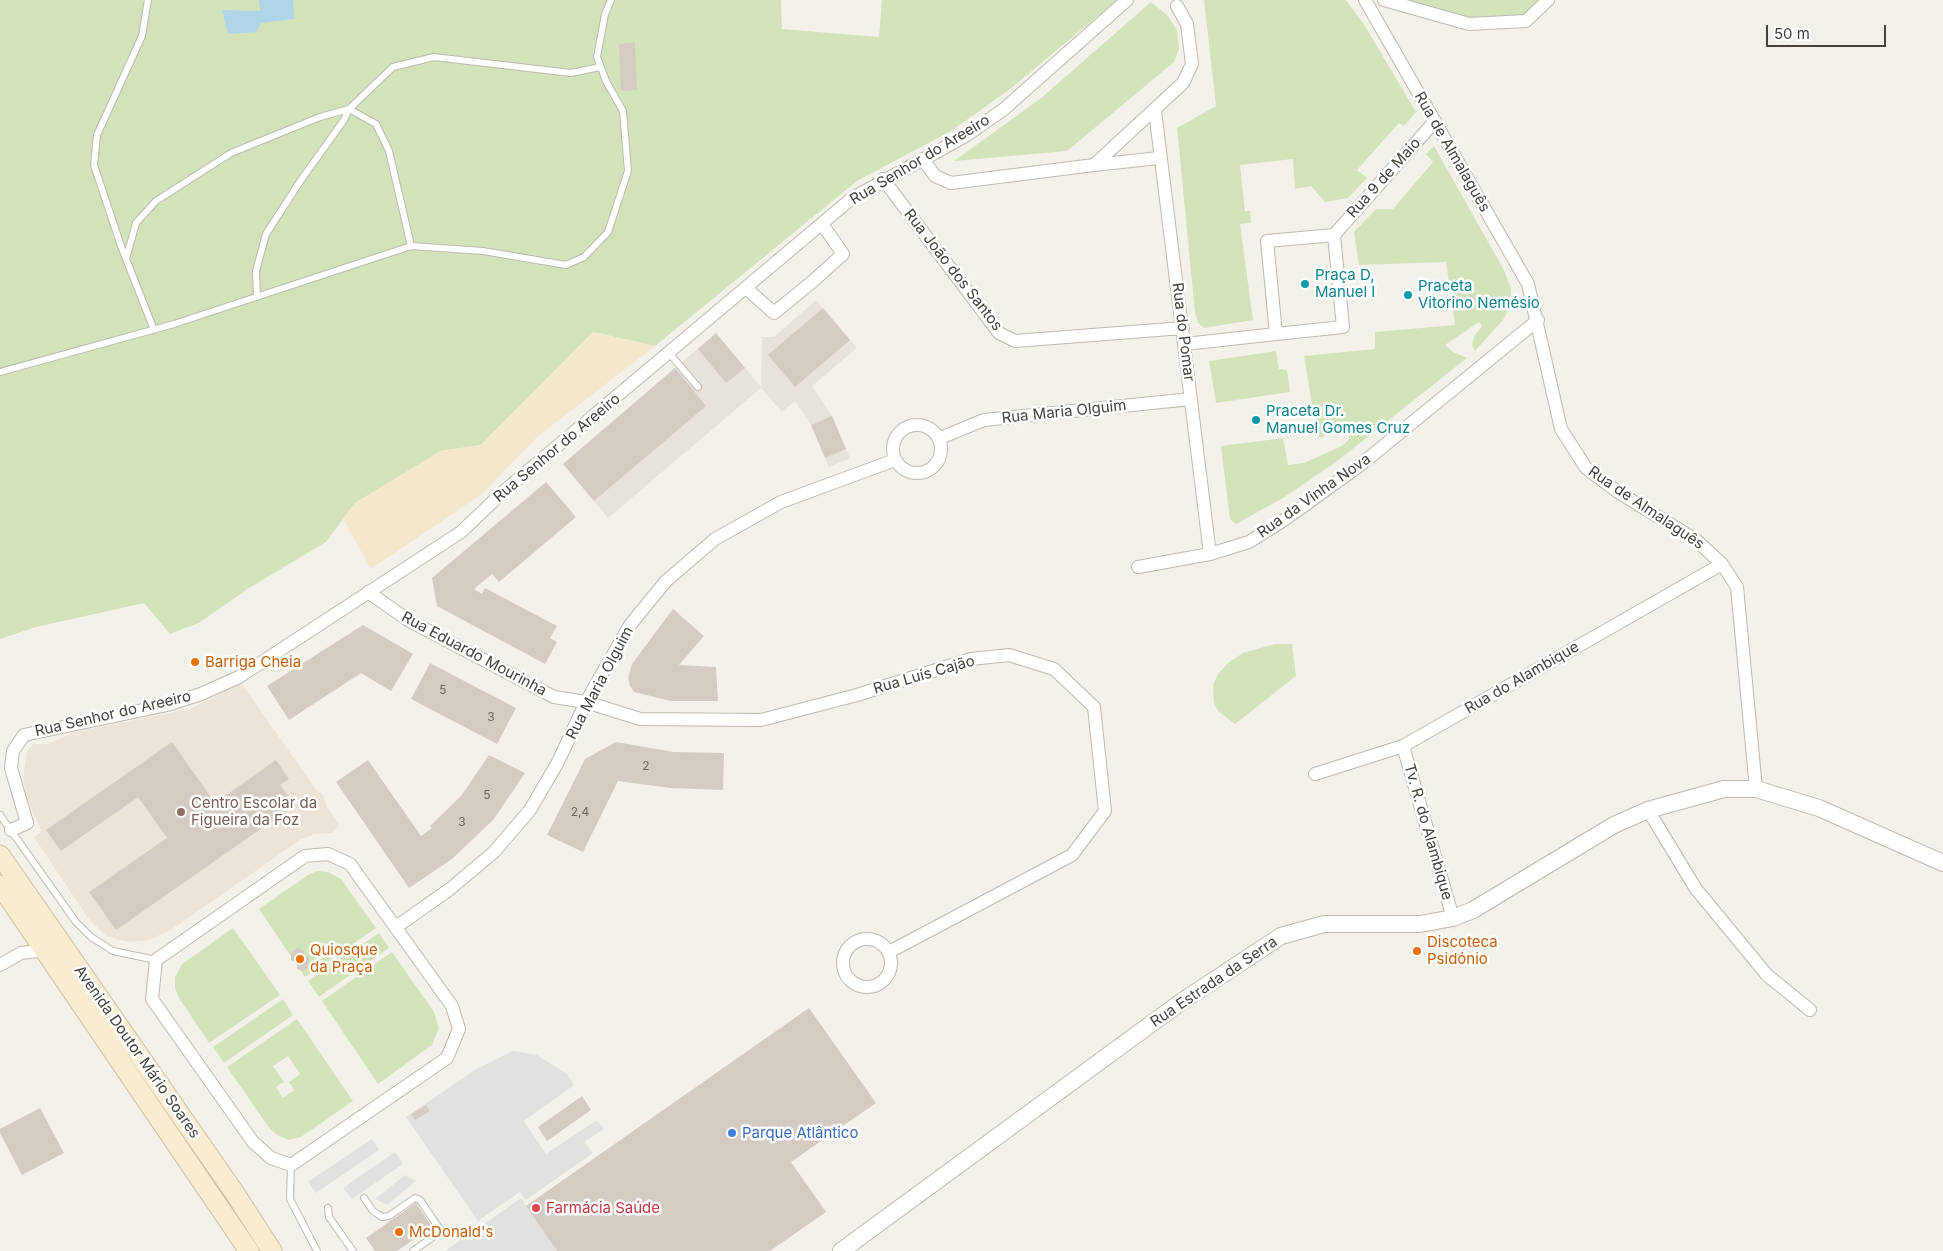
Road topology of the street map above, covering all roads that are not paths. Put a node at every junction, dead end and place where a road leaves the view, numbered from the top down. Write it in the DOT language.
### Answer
graph roads {
  1 [pos="148,0"];
  2 [pos="611,0"];
  3 [pos="1127,0"];
  4 [pos="1365,0"];
  5 [pos="1384,0"];
  6 [pos="1548,0"];
  7 [pos="1177,6"];
  8 [pos="600,67"];
  9 [pos="349,109"];
  10 [pos="1155,111"];
  11 [pos="1434,121"];
  12 [pos="1159,158"];
  13 [pos="923,159"];
  14 [pos="1094,165"];
  15 [pos="883,179"];
  16 [pos="822,224"];
  17 [pos="1334,235"];
  18 [pos="411,246"];
  19 [pos="126,259"];
  20 [pos="746,288"];
  21 [pos="257,296"];
  22 [pos="1538,320"];
  23 [pos="1182,328"];
  24 [pos="154,330"];
  25 [pos="1276,334"];
  26 [pos="1185,344"];
  27 [pos="669,352"];
  28 [pos="0,372"];
  29 [pos="698,386"];
  30 [pos="1191,399"];
  31 [pos="940,438"];
  32 [pos="895,460"];
  33 [pos="1210,554"];
  34 [pos="1722,564"];
  35 [pos="1138,567"];
  36 [pos="368,592"];
  37 [pos="586,702"];
  38 [pos="1403,746"];
  39 [pos="1314,774"];
  40 [pos="1756,788"];
  41 [pos="1648,810"];
  42 [pos="0,815"];
  43 [pos="11,830"];
  44 [pos="0,855"];
  45 [pos="1943,863"];
  46 [pos="0,885"];
  47 [pos="1453,918"];
  48 [pos="396,927"];
  49 [pos="45,950"];
  50 [pos="889,952"];
  51 [pos="156,960"];
  52 [pos="0,965"];
  53 [pos="1810,1010"];
  54 [pos="291,1165"];
  55 [pos="364,1198"];
  56 [pos="328,1208"];
  57 [pos="249,1251"];
  58 [pos="272,1251"];
  59 [pos="317,1251"];
  60 [pos="353,1251"];
  61 [pos="413,1251"];
  62 [pos="841,1251"];
  1 -- 19 [label="lane"];
  2 -- 8 [label="lane"];
  3 -- 13 [label="street, Rua Senhor do Areeiro"];
  4 -- 11 [label="street, Rua de Almalaguês"];
  5 -- 6 [label="street"];
  7 -- 10 [label="street"];
  8 -- 9 [label="lane"];
  8 -- 18 [label="lane"];
  9 -- 18 [label="lane"];
  9 -- 19 [label="lane"];
  9 -- 21 [label="lane"];
  10 -- 12 [label="street, Rua do Pomar"];
  10 -- 14 [label="street"];
  11 -- 17 [label="street, Rua 9 de Maio"];
  11 -- 22 [label="street, Rua de Almalaguês"];
  12 -- 14 [label="street"];
  12 -- 23 [label="street, Rua do Pomar"];
  13 -- 14 [label="street"];
  13 -- 15 [label="street, Rua Senhor do Areeiro"];
  15 -- 16 [label="street, Rua Senhor do Areeiro"];
  15 -- 23 [label="street, Rua João dos Santos"];
  16 -- 20 [label="street, Rua Senhor do Areeiro"];
  16 -- 20 [label="street"];
  17 -- 25 [label="street"];
  17 -- 25 [label="street"];
  18 -- 21 [label="lane"];
  19 -- 24 [label="lane"];
  20 -- 27 [label="street, Rua Senhor do Areeiro"];
  21 -- 24 [label="lane"];
  22 -- 33 [label="street, Rua da Vinha Nova"];
  22 -- 34 [label="street, Rua de Almalaguês"];
  23 -- 26 [label="street, Rua do Pomar"];
  24 -- 28 [label="lane"];
  25 -- 26 [label="street"];
  26 -- 30 [label="street, Rua do Pomar"];
  27 -- 29 [label="lane"];
  27 -- 36 [label="street, Rua Senhor do Areeiro"];
  30 -- 31 [label="street, Rua Maria Olguim"];
  30 -- 33 [label="street, Rua do Pomar"];
  31 -- 32 [label="street"];
  31 -- 32 [label="street"];
  32 -- 37 [label="street, Rua Maria Olguim"];
  33 -- 35 [label="street, Rua da Vinha Nova"];
  34 -- 38 [label="street, Rua do Alambique"];
  34 -- 40 [label="street, Rua de Almalaguês"];
  36 -- 37 [label="street, Rua Eduardo Mourinha"];
  36 -- 43 [label="street, Rua Senhor do Areeiro"];
  37 -- 48 [label="street, Rua Maria Olguim"];
  37 -- 50 [label="street, Rua Luís Cajão"];
  38 -- 39 [label="street, Rua do Alambique"];
  38 -- 47 [label="street, Tv. R. do Alambique"];
  40 -- 41 [label="street, Rua Estrada da Serra"];
  40 -- 45 [label="street, Rua Estrada da Serra"];
  41 -- 47 [label="street, Rua Estrada da Serra"];
  41 -- 53 [label="street"];
  42 -- 43 [label="lane"];
  43 -- 51 [label="lane"];
  44 -- 58 [label="main road, Avenida Doutor Mário Soares"];
  46 -- 49 [label="main road, Avenida Doutor Mário Soares"];
  47 -- 62 [label="street, Rua Estrada da Serra"];
  48 -- 51 [label="street"];
  48 -- 54 [label="street"];
  49 -- 52 [label="street"];
  49 -- 57 [label="main road, Avenida Doutor Mário Soares"];
  51 -- 54 [label="street"];
  54 -- 59 [label="lane"];
  55 -- 61 [label="lane"];
  56 -- 60 [label="lane"];
}
